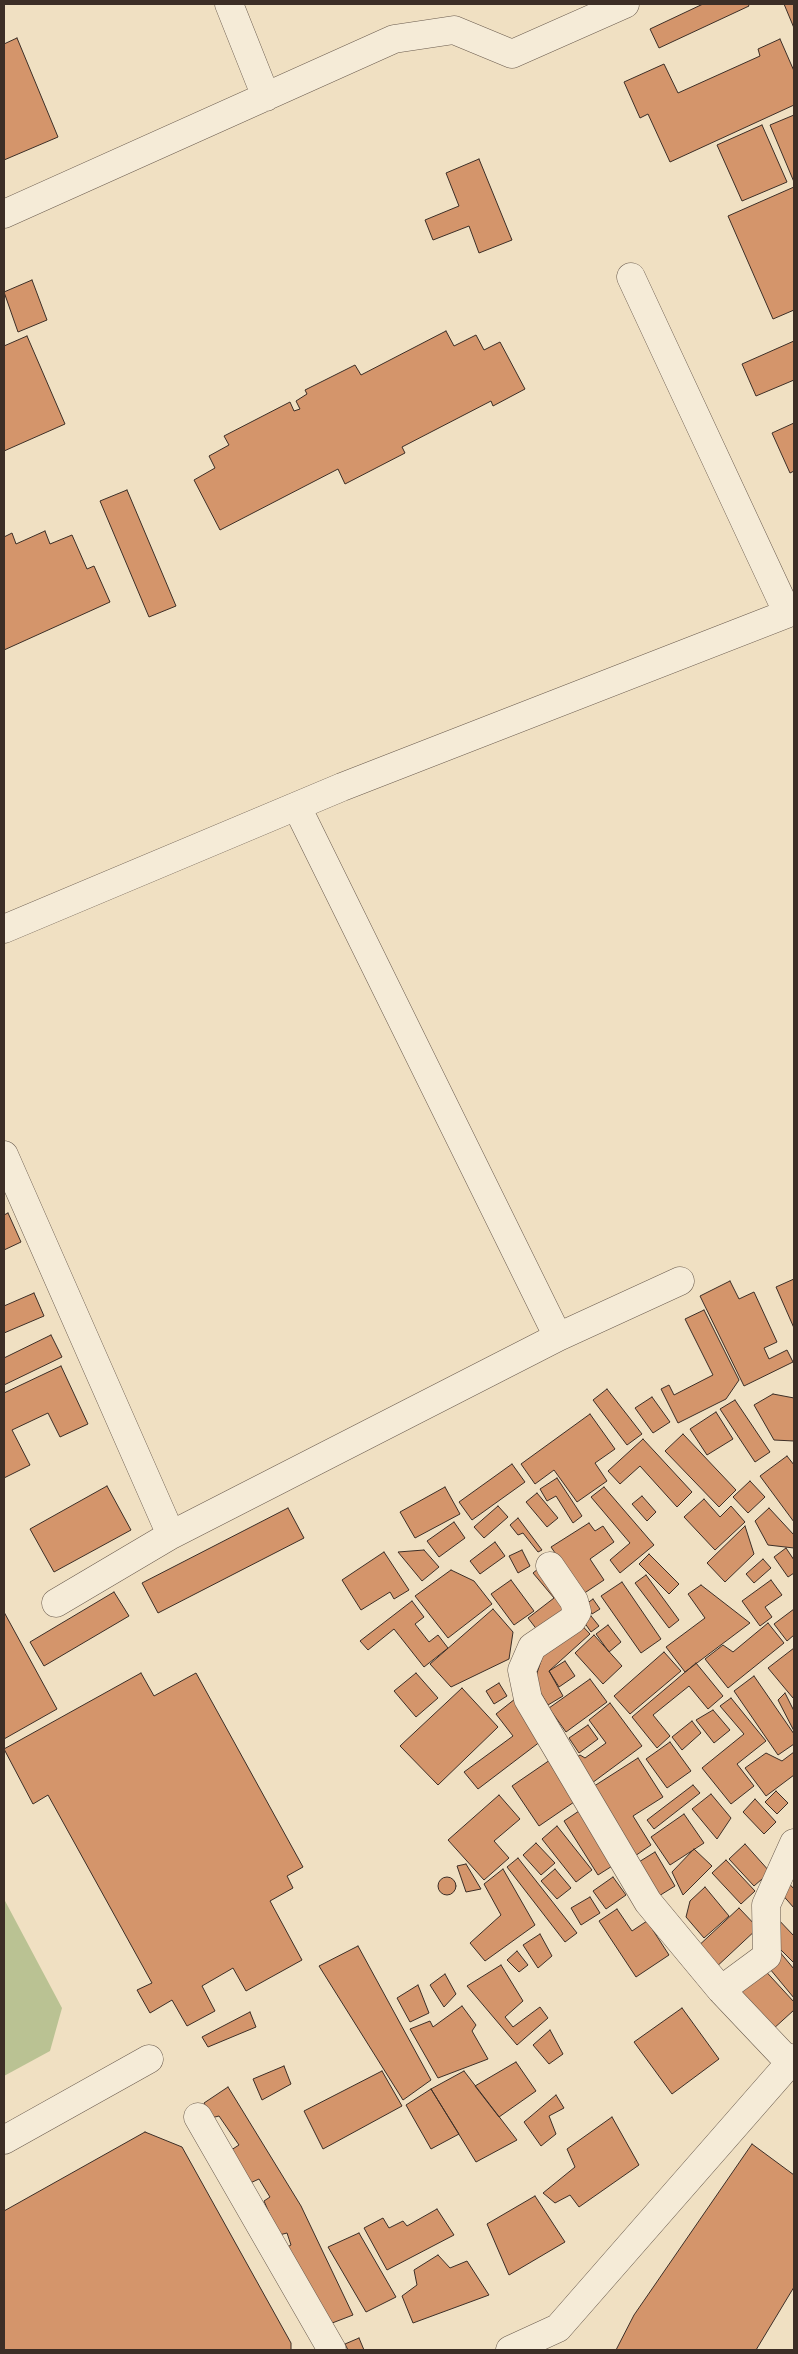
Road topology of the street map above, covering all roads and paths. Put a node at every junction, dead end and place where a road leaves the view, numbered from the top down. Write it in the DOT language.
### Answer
graph roads {
  1 [pos="229,4"];
  2 [pos="625,4"];
  3 [pos="579,13"];
  4 [pos="266,97"];
  5 [pos="4,214"];
  6 [pos="631,277"];
  7 [pos="791,611"];
  8 [pos="297,807"];
  9 [pos="4,929"];
  10 [pos="4,1155"];
  11 [pos="680,1281"];
  12 [pos="558,1337"];
  13 [pos="171,1535"];
  14 [pos="550,1566"];
  15 [pos="56,1603"];
  16 [pos="794,1843"];
  17 [pos="720,1990"];
  18 [pos="149,2059"];
  19 [pos="792,2061"];
  20 [pos="198,2117"];
  21 [pos="4,2140"];
  22 [pos="332,2350"];
  23 [pos="510,2350"];
  1 -- 4 [label="street"];
  2 -- 3 [label="street"];
  3 -- 4 [label="street"];
  4 -- 5 [label="street"];
  6 -- 7 [label="street"];
  7 -- 8 [label="street"];
  8 -- 9 [label="street"];
  8 -- 12 [label="street"];
  10 -- 13 [label="street"];
  11 -- 12 [label="street"];
  12 -- 13 [label="street"];
  13 -- 15 [label="street"];
  14 -- 17 [label="street"];
  16 -- 17 [label="street"];
  17 -- 19 [label="street"];
  18 -- 21 [label="street"];
  19 -- 23 [label="street"];
  20 -- 22 [label="street"];
}
